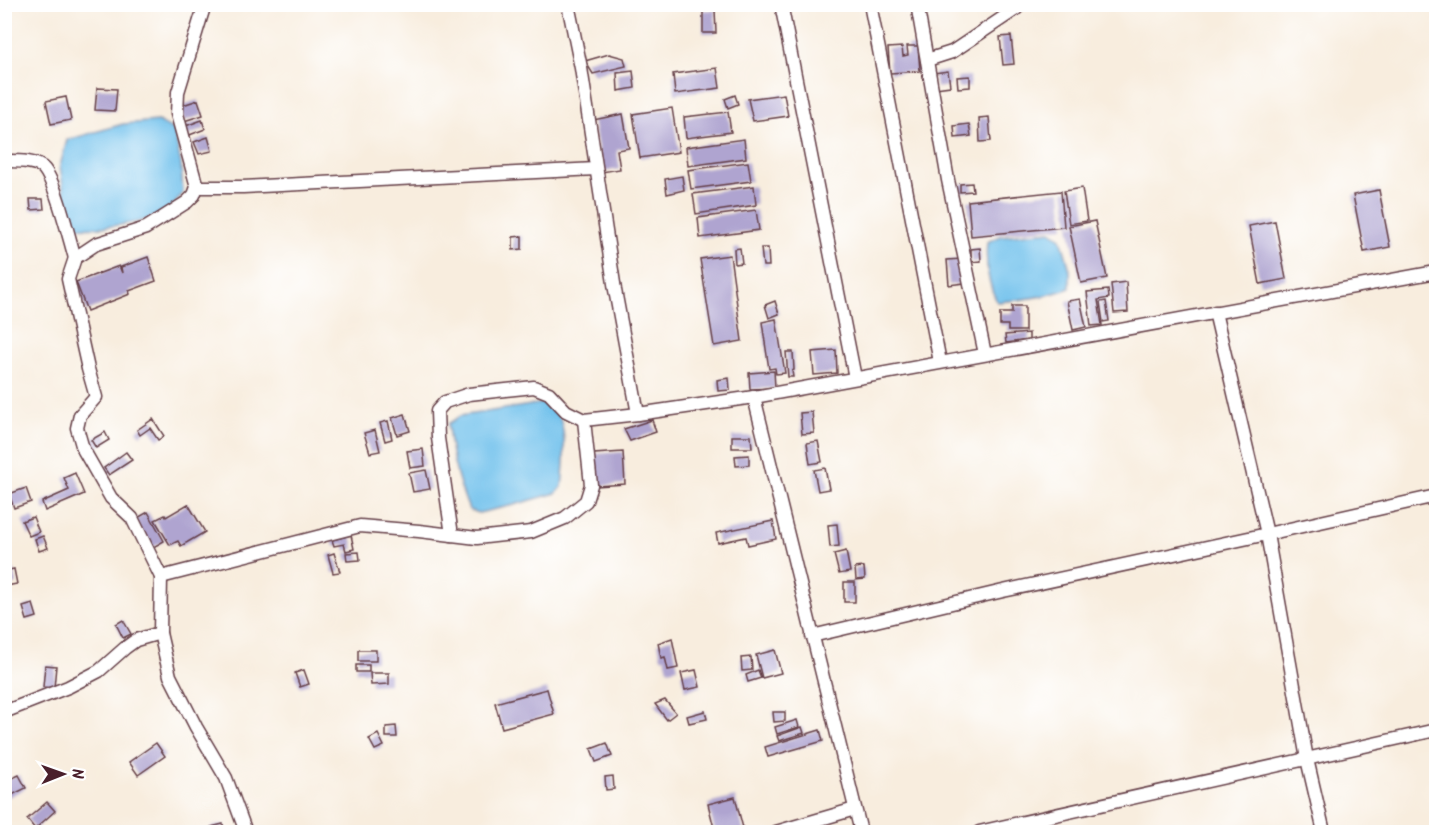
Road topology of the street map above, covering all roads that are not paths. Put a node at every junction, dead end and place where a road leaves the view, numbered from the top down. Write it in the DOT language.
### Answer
graph roads {
  1 [pos="205,4"];
  2 [pos="568,4"];
  3 [pos="781,4"];
  4 [pos="870,4"];
  5 [pos="917,4"];
  6 [pos="1021,4"];
  7 [pos="927,60"];
  8 [pos="4,161"];
  9 [pos="596,170"];
  10 [pos="197,187"];
  11 [pos="75,258"];
  12 [pos="1437,272"];
  13 [pos="1215,312"];
  14 [pos="985,354"];
  15 [pos="940,362"];
  16 [pos="855,378"];
  17 [pos="754,397"];
  18 [pos="638,414"];
  19 [pos="585,420"];
  20 [pos="1437,496"];
  21 [pos="1267,534"];
  22 [pos="452,535"];
  23 [pos="161,577"];
  24 [pos="160,633"];
  25 [pos="812,636"];
  26 [pos="4,712"];
  27 [pos="1437,730"];
  28 [pos="1307,759"];
  29 [pos="855,809"];
  30 [pos="246,832"];
  31 [pos="776,832"];
  32 [pos="861,832"];
  33 [pos="979,832"];
  34 [pos="1324,832"];
  1 -- 10 [label="street"];
  2 -- 9 [label="street"];
  3 -- 16 [label="street"];
  4 -- 15 [label="street"];
  5 -- 7 [label="street"];
  6 -- 7 [label="street"];
  7 -- 14 [label="street"];
  8 -- 11 [label="street"];
  9 -- 10 [label="street"];
  9 -- 18 [label="street"];
  10 -- 11 [label="street"];
  11 -- 23 [label="street"];
  12 -- 13 [label="street"];
  13 -- 14 [label="street"];
  13 -- 21 [label="street"];
  14 -- 15 [label="street"];
  15 -- 16 [label="street"];
  16 -- 17 [label="street"];
  17 -- 18 [label="street"];
  17 -- 25 [label="street"];
  18 -- 19 [label="street"];
  19 -- 22 [label="street"];
  19 -- 22 [label="street"];
  20 -- 21 [label="street"];
  21 -- 25 [label="street"];
  21 -- 28 [label="street"];
  22 -- 23 [label="street"];
  23 -- 24 [label="street"];
  24 -- 26 [label="street"];
  24 -- 30 [label="street"];
  25 -- 29 [label="street"];
  27 -- 28 [label="street"];
  28 -- 33 [label="street"];
  28 -- 34 [label="street"];
  29 -- 31 [label="street"];
  29 -- 32 [label="street"];
}
